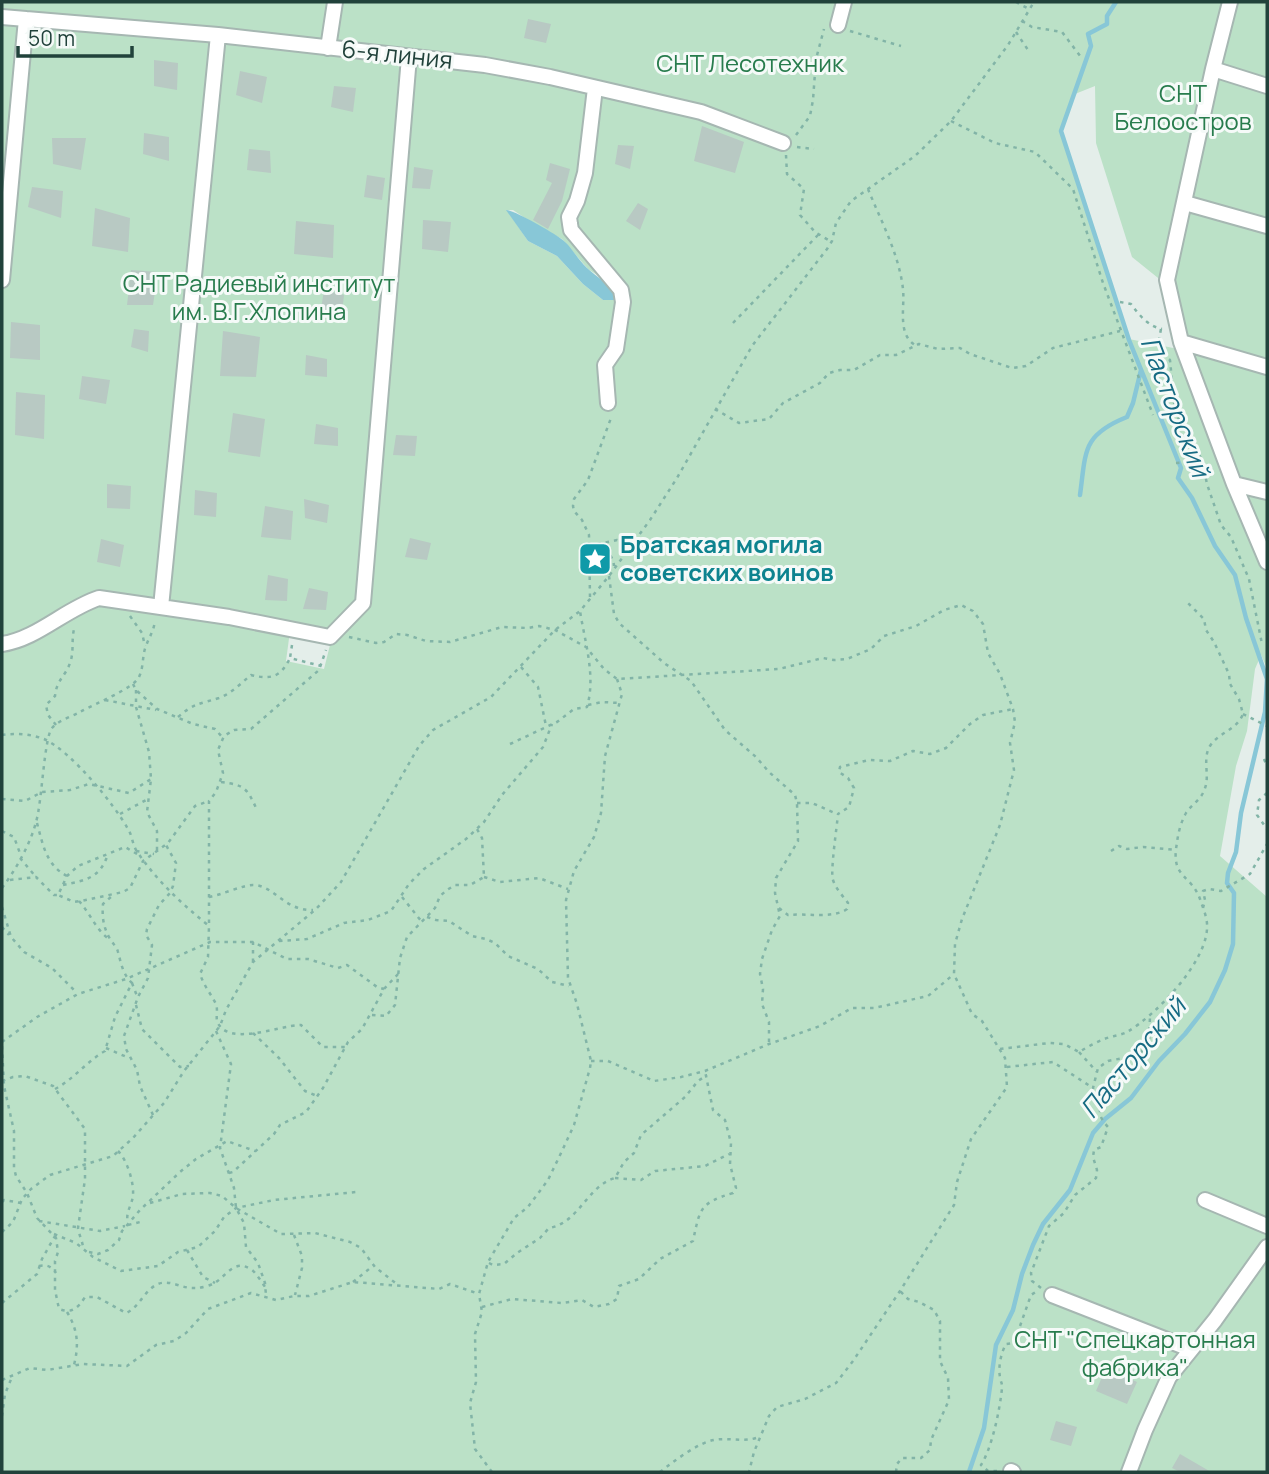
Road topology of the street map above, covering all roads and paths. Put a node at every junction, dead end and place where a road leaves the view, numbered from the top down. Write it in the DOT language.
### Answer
graph roads {
  1 [pos="335,2"];
  2 [pos="844,2"];
  3 [pos="1016,2"];
  4 [pos="1034,2"];
  5 [pos="1230,2"];
  6 [pos="1029,9"];
  7 [pos="2,17"];
  8 [pos="26,19"];
  9 [pos="1022,21"];
  10 [pos="838,25"];
  11 [pos="1016,32"];
  12 [pos="218,36"];
  13 [pos="901,46"];
  14 [pos="328,48"];
  15 [pos="1028,50"];
  16 [pos="410,57"];
  17 [pos="1081,57"];
  18 [pos="1213,69"];
  19 [pos="1267,86"];
  20 [pos="594,88"];
  21 [pos="951,121"];
  22 [pos="787,145"];
  23 [pos="814,149"];
  24 [pos="868,189"];
  25 [pos="1185,202"];
  26 [pos="1267,226"];
  27 [pos="818,234"];
  28 [pos="832,241"];
  29 [pos="2,281"];
  30 [pos="1121,302"];
  31 [pos="733,323"];
  32 [pos="1161,329"];
  33 [pos="1120,331"];
  34 [pos="1167,331"];
  35 [pos="1181,342"];
  36 [pos="915,345"];
  37 [pos="1267,367"];
  38 [pos="608,403"];
  39 [pos="715,409"];
  40 [pos="1153,415"];
  41 [pos="1176,463"];
  42 [pos="1206,473"];
  43 [pos="1234,484"];
  44 [pos="1267,492"];
  45 [pos="632,544"];
  46 [pos="597,545"];
  47 [pos="589,546"];
  48 [pos="1267,562"];
  49 [pos="614,568"];
  50 [pos="609,576"];
  51 [pos="590,597"];
  52 [pos="128,602"];
  53 [pos="82,603"];
  54 [pos="1188,603"];
  55 [pos="161,607"];
  56 [pos="580,611"];
  57 [pos="555,630"];
  58 [pos="294,631"];
  59 [pos="331,636"];
  60 [pos="2,644"];
  61 [pos="1262,644"];
  62 [pos="145,646"];
  63 [pos="586,648"];
  64 [pos="290,658"];
  65 [pos="321,666"];
  66 [pos="520,667"];
  67 [pos="682,675"];
  68 [pos="617,679"];
  69 [pos="133,683"];
  70 [pos="136,690"];
  71 [pos="102,699"];
  72 [pos="619,703"];
  73 [pos="588,705"];
  74 [pos="136,707"];
  75 [pos="1013,709"];
  76 [pos="162,711"];
  77 [pos="1243,714"];
  78 [pos="178,717"];
  79 [pos="552,724"];
  80 [pos="56,725"];
  81 [pos="547,726"];
  82 [pos="1267,726"];
  83 [pos="2,735"];
  84 [pos="223,738"];
  85 [pos="47,741"];
  86 [pos="510,744"];
  87 [pos="1264,759"];
  88 [pos="1267,766"];
  89 [pos="151,779"];
  90 [pos="221,782"];
  91 [pos="96,786"];
  92 [pos="42,792"];
  93 [pos="1267,793"];
  94 [pos="2,799"];
  95 [pos="148,799"];
  96 [pos="209,801"];
  97 [pos="797,803"];
  98 [pos="257,810"];
  99 [pos="838,814"];
  100 [pos="120,815"];
  101 [pos="37,821"];
  102 [pos="477,829"];
  103 [pos="1267,829"];
  104 [pos="2,831"];
  105 [pos="1267,844"];
  106 [pos="166,845"];
  107 [pos="1176,850"];
  108 [pos="136,851"];
  109 [pos="1111,852"];
  110 [pos="155,853"];
  111 [pos="108,854"];
  112 [pos="139,856"];
  113 [pos="21,857"];
  114 [pos="144,861"];
  115 [pos="139,866"];
  116 [pos="148,867"];
  117 [pos="67,876"];
  118 [pos="36,877"];
  119 [pos="484,877"];
  120 [pos="8,881"];
  121 [pos="62,885"];
  122 [pos="2,888"];
  123 [pos="568,889"];
  124 [pos="116,893"];
  125 [pos="170,893"];
  126 [pos="58,895"];
  127 [pos="401,896"];
  128 [pos="209,897"];
  129 [pos="76,902"];
  130 [pos="778,906"];
  131 [pos="2,907"];
  132 [pos="316,909"];
  133 [pos="1203,909"];
  134 [pos="427,916"];
  135 [pos="422,922"];
  136 [pos="209,926"];
  137 [pos="2,927"];
  138 [pos="11,937"];
  139 [pos="112,941"];
  140 [pos="210,942"];
  141 [pos="253,942"];
  142 [pos="277,942"];
  143 [pos="268,950"];
  144 [pos="253,962"];
  145 [pos="150,969"];
  146 [pos="399,973"];
  147 [pos="954,974"];
  148 [pos="127,979"];
  149 [pos="132,984"];
  150 [pos="569,986"];
  151 [pos="384,989"];
  152 [pos="78,994"];
  153 [pos="138,997"];
  154 [pos="136,1005"];
  155 [pos="1150,1014"];
  156 [pos="370,1015"];
  157 [pos="220,1026"];
  158 [pos="216,1031"];
  159 [pos="253,1033"];
  160 [pos="2,1044"];
  161 [pos="769,1044"];
  162 [pos="345,1047"];
  163 [pos="106,1048"];
  164 [pos="1000,1049"];
  165 [pos="1079,1052"];
  166 [pos="129,1058"];
  167 [pos="591,1061"];
  168 [pos="189,1066"];
  169 [pos="1007,1067"];
  170 [pos="1097,1072"];
  171 [pos="706,1073"];
  172 [pos="3,1081"];
  173 [pos="1093,1088"];
  174 [pos="55,1089"];
  175 [pos="318,1096"];
  176 [pos="153,1115"];
  177 [pos="221,1146"];
  178 [pos="118,1151"];
  179 [pos="255,1151"];
  180 [pos="729,1154"];
  181 [pos="84,1165"];
  182 [pos="229,1173"];
  183 [pos="615,1178"];
  184 [pos="356,1192"];
  185 [pos="27,1193"];
  186 [pos="1205,1200"];
  187 [pos="2,1202"];
  188 [pos="21,1203"];
  189 [pos="150,1203"];
  190 [pos="236,1208"];
  191 [pos="39,1221"];
  192 [pos="140,1222"];
  193 [pos="128,1225"];
  194 [pos="1267,1226"];
  195 [pos="78,1227"];
  196 [pos="2,1232"];
  197 [pos="54,1235"];
  198 [pos="294,1235"];
  199 [pos="1267,1247"];
  200 [pos="84,1250"];
  201 [pos="187,1250"];
  202 [pos="488,1262"];
  203 [pos="374,1265"];
  204 [pos="40,1266"];
  205 [pos="56,1273"];
  206 [pos="353,1282"];
  207 [pos="215,1283"];
  208 [pos="398,1285"];
  209 [pos="265,1287"];
  210 [pos="900,1291"];
  211 [pos="479,1294"];
  212 [pos="1052,1295"];
  213 [pos="294,1296"];
  214 [pos="265,1298"];
  215 [pos="2,1303"];
  216 [pos="481,1307"];
  217 [pos="68,1312"];
  218 [pos="1190,1349"];
  219 [pos="74,1365"];
  220 [pos="12,1377"];
  221 [pos="3,1379"];
  222 [pos="2,1416"];
  223 [pos="759,1437"];
  224 [pos="492,1472"];
  225 [pos="660,1472"];
  226 [pos="749,1472"];
  227 [pos="896,1472"];
  228 [pos="1012,1472"];
  229 [pos="1129,1472"];
  1 -- 14 [label="street"];
  2 -- 10 [label="street"];
  3 -- 6 [label="path"];
  4 -- 6 [label="path"];
  5 -- 18 [label="street"];
  6 -- 9 [label="path"];
  7 -- 8 [label="street, 6-я линия"];
  8 -- 12 [label="street, 6-я линия"];
  8 -- 29 [label="street"];
  9 -- 11 [label="path"];
  9 -- 17 [label="path"];
  10 -- 13 [label="path"];
  10 -- 22 [label="path"];
  11 -- 15 [label="path"];
  11 -- 21 [label="path"];
  12 -- 14 [label="street, 6-я линия"];
  12 -- 55 [label="street"];
  14 -- 16 [label="street, 6-я линия"];
  16 -- 20 [label="street, 6-я линия"];
  16 -- 59 [label="street"];
  18 -- 19 [label="street"];
  18 -- 25 [label="street"];
  20 -- 22 [label="street, 6-я линия"];
  20 -- 38 [label="street"];
  21 -- 24 [label="path"];
  21 -- 33 [label="path"];
  22 -- 23 [label="path"];
  22 -- 27 [label="path"];
  24 -- 28 [label="path"];
  24 -- 36 [label="path"];
  25 -- 26 [label="street"];
  25 -- 35 [label="street"];
  27 -- 28 [label="path"];
  27 -- 31 [label="path"];
  28 -- 39 [label="path"];
  30 -- 32 [label="path"];
  32 -- 34 [label="path"];
  32 -- 42 [label="path"];
  33 -- 36 [label="path"];
  33 -- 40 [label="path"];
  35 -- 37 [label="street"];
  35 -- 43 [label="street"];
  36 -- 39 [label="path"];
  38 -- 47 [label="path"];
  39 -- 45 [label="path"];
  41 -- 42 [label="path"];
  42 -- 61 [label="path"];
  43 -- 44 [label="street"];
  43 -- 48 [label="street"];
  45 -- 46 [label="path"];
  45 -- 49 [label="path"];
  46 -- 47 [label="path"];
  46 -- 49 [label="path"];
  47 -- 51 [label="path"];
  49 -- 50 [label="path"];
  50 -- 51 [label="path"];
  50 -- 67 [label="path"];
  51 -- 56 [label="path"];
  52 -- 53 [label="street"];
  52 -- 55 [label="street"];
  52 -- 62 [label="path"];
  53 -- 60 [label="street"];
  53 -- 80 [label="path"];
  54 -- 77 [label="path"];
  55 -- 58 [label="street"];
  55 -- 62 [label="path"];
  56 -- 57 [label="path"];
  56 -- 63 [label="path"];
  57 -- 59 [label="path"];
  57 -- 63 [label="path"];
  57 -- 66 [label="path"];
  58 -- 59 [label="street"];
  58 -- 64 [label="path"];
  59 -- 65 [label="path"];
  62 -- 69 [label="path"];
  63 -- 68 [label="path"];
  63 -- 73 [label="path"];
  64 -- 65 [label="path"];
  64 -- 78 [label="path"];
  65 -- 84 [label="path"];
  66 -- 81 [label="path"];
  66 -- 132 [label="path"];
  67 -- 68 [label="path"];
  67 -- 75 [label="path"];
  67 -- 97 [label="path"];
  68 -- 72 [label="path"];
  69 -- 70 [label="path"];
  69 -- 71 [label="path"];
  70 -- 74 [label="path"];
  70 -- 76 [label="path"];
  71 -- 74 [label="path"];
  71 -- 80 [label="path"];
  72 -- 73 [label="path"];
  72 -- 123 [label="path"];
  73 -- 79 [label="path"];
  74 -- 76 [label="path"];
  74 -- 89 [label="path"];
  75 -- 99 [label="path"];
  75 -- 147 [label="path"];
  76 -- 78 [label="path"];
  77 -- 82 [label="path"];
  77 -- 107 [label="path"];
  78 -- 84 [label="path"];
  79 -- 81 [label="path"];
  79 -- 102 [label="path"];
  80 -- 85 [label="path"];
  81 -- 86 [label="path"];
  83 -- 85 [label="path"];
  84 -- 90 [label="path"];
  85 -- 91 [label="path"];
  85 -- 92 [label="path"];
  87 -- 88 [label="path"];
  89 -- 91 [label="path"];
  89 -- 95 [label="path"];
  90 -- 96 [label="path"];
  90 -- 98 [label="path"];
  91 -- 92 [label="path"];
  91 -- 100 [label="path"];
  92 -- 94 [label="path"];
  92 -- 101 [label="path"];
  93 -- 103 [label="path"];
  95 -- 100 [label="path"];
  95 -- 110 [label="path"];
  96 -- 106 [label="path"];
  96 -- 128 [label="path"];
  97 -- 99 [label="path"];
  97 -- 130 [label="path"];
  99 -- 130 [label="path"];
  100 -- 108 [label="path"];
  101 -- 113 [label="path"];
  101 -- 117 [label="path"];
  102 -- 119 [label="path"];
  102 -- 127 [label="path"];
  104 -- 113 [label="path"];
  105 -- 133 [label="path"];
  106 -- 110 [label="path"];
  106 -- 125 [label="path"];
  107 -- 109 [label="path"];
  107 -- 133 [label="path"];
  108 -- 110 [label="path"];
  108 -- 112 [label="path"];
  110 -- 114 [label="path"];
  111 -- 112 [label="path"];
  111 -- 117 [label="path"];
  111 -- 121 [label="path"];
  112 -- 114 [label="path"];
  113 -- 118 [label="path"];
  113 -- 120 [label="path"];
  114 -- 115 [label="path"];
  114 -- 116 [label="path"];
  115 -- 116 [label="path"];
  115 -- 124 [label="path"];
  116 -- 125 [label="path"];
  117 -- 121 [label="path"];
  118 -- 120 [label="path"];
  118 -- 126 [label="path"];
  119 -- 123 [label="path"];
  119 -- 134 [label="path"];
  120 -- 122 [label="path"];
  121 -- 126 [label="path"];
  123 -- 150 [label="path"];
  124 -- 129 [label="path"];
  124 -- 139 [label="path"];
  125 -- 136 [label="path"];
  125 -- 145 [label="path"];
  126 -- 129 [label="path"];
  127 -- 135 [label="path"];
  127 -- 142 [label="path"];
  128 -- 132 [label="path"];
  128 -- 136 [label="path"];
  129 -- 139 [label="path"];
  130 -- 161 [label="path"];
  131 -- 138 [label="path"];
  132 -- 142 [label="path"];
  133 -- 155 [label="path"];
  134 -- 135 [label="path"];
  134 -- 150 [label="path"];
  135 -- 146 [label="path"];
  136 -- 140 [label="path"];
  137 -- 138 [label="path"];
  138 -- 152 [label="path"];
  139 -- 148 [label="path"];
  140 -- 141 [label="path"];
  140 -- 145 [label="path"];
  140 -- 157 [label="path"];
  141 -- 143 [label="path"];
  141 -- 144 [label="path"];
  142 -- 143 [label="path"];
  143 -- 144 [label="path"];
  143 -- 151 [label="path"];
  144 -- 157 [label="path"];
  145 -- 148 [label="path"];
  145 -- 153 [label="path"];
  146 -- 151 [label="path"];
  146 -- 156 [label="path"];
  147 -- 161 [label="path"];
  147 -- 164 [label="path"];
  148 -- 149 [label="path"];
  148 -- 152 [label="path"];
  149 -- 153 [label="path"];
  149 -- 163 [label="path"];
  150 -- 167 [label="path"];
  151 -- 156 [label="path"];
  152 -- 160 [label="path"];
  153 -- 154 [label="path"];
  154 -- 166 [label="path"];
  154 -- 168 [label="path"];
  155 -- 165 [label="path"];
  155 -- 170 [label="path"];
  156 -- 162 [label="path"];
  157 -- 158 [label="path"];
  157 -- 159 [label="path"];
  158 -- 168 [label="path"];
  158 -- 177 [label="path"];
  159 -- 162 [label="path"];
  159 -- 175 [label="path"];
  160 -- 172 [label="path"];
  161 -- 171 [label="path"];
  162 -- 175 [label="path"];
  163 -- 166 [label="path"];
  163 -- 174 [label="path"];
  164 -- 165 [label="path"];
  164 -- 169 [label="path"];
  165 -- 170 [label="path"];
  166 -- 176 [label="path"];
  167 -- 171 [label="path"];
  167 -- 202 [label="path"];
  168 -- 176 [label="path"];
  169 -- 173 [label="path"];
  169 -- 210 [label="path"];
  170 -- 173 [label="path"];
  171 -- 180 [label="path"];
  171 -- 183 [label="path"];
  172 -- 174 [label="path"];
  172 -- 185 [label="path"];
  173 -- 228 [label="path"];
  174 -- 181 [label="path"];
  175 -- 179 [label="path"];
  176 -- 178 [label="path"];
  177 -- 179 [label="path"];
  177 -- 182 [label="path"];
  177 -- 189 [label="path"];
  178 -- 181 [label="path"];
  178 -- 193 [label="path"];
  179 -- 182 [label="path"];
  180 -- 183 [label="path"];
  180 -- 216 [label="path"];
  181 -- 185 [label="path"];
  181 -- 195 [label="path"];
  182 -- 190 [label="path"];
  183 -- 202 [label="path"];
  184 -- 190 [label="path"];
  185 -- 188 [label="path"];
  185 -- 191 [label="path"];
  186 -- 194 [label="street"];
  187 -- 188 [label="path"];
  188 -- 196 [label="path"];
  189 -- 190 [label="path"];
  189 -- 193 [label="path"];
  190 -- 198 [label="path"];
  190 -- 201 [label="path"];
  190 -- 209 [label="path"];
  191 -- 195 [label="path"];
  191 -- 197 [label="path"];
  192 -- 193 [label="path"];
  193 -- 195 [label="path"];
  193 -- 200 [label="path"];
  195 -- 200 [label="path"];
  197 -- 200 [label="path"];
  197 -- 204 [label="path"];
  197 -- 205 [label="path"];
  198 -- 203 [label="path"];
  198 -- 213 [label="path"];
  199 -- 218 [label="street"];
  200 -- 201 [label="path"];
  201 -- 207 [label="path"];
  202 -- 211 [label="path"];
  203 -- 206 [label="path"];
  203 -- 208 [label="path"];
  204 -- 205 [label="path"];
  204 -- 215 [label="path"];
  205 -- 217 [label="path"];
  206 -- 208 [label="path"];
  206 -- 213 [label="path"];
  207 -- 209 [label="path"];
  207 -- 217 [label="path"];
  208 -- 211 [label="path"];
  209 -- 214 [label="path"];
  210 -- 223 [label="path"];
  210 -- 227 [label="path"];
  211 -- 216 [label="path"];
  212 -- 218 [label="street"];
  213 -- 214 [label="path"];
  214 -- 219 [label="path"];
  216 -- 224 [label="path"];
  217 -- 219 [label="path"];
  218 -- 229 [label="street"];
  219 -- 220 [label="path"];
  220 -- 221 [label="path"];
  220 -- 222 [label="path"];
  223 -- 225 [label="path"];
  223 -- 226 [label="path"];
}
